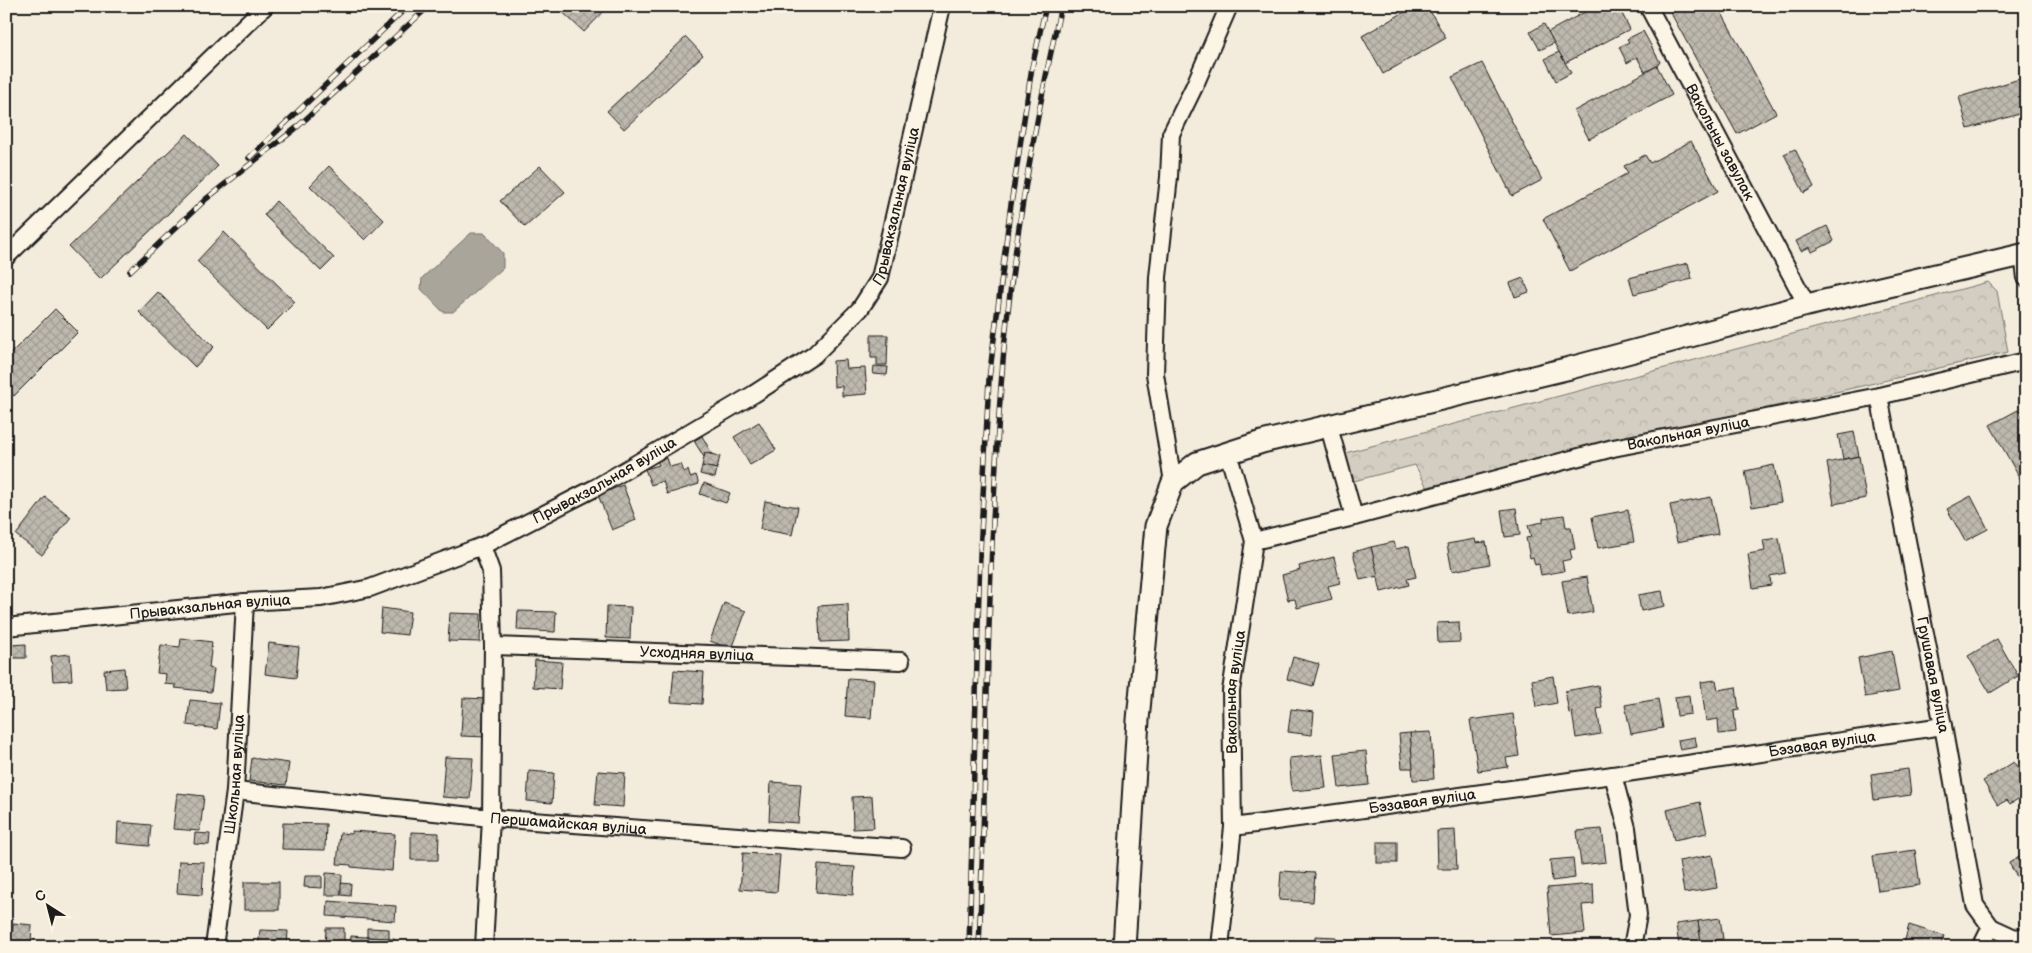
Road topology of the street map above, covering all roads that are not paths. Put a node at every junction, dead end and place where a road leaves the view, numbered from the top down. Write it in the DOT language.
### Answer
graph roads {
  1 [pos="265,6"];
  2 [pos="942,6"];
  3 [pos="1229,6"];
  4 [pos="1648,6"];
  5 [pos="2024,255"];
  6 [pos="6,257"];
  7 [pos="2026,278"];
  8 [pos="1807,305"];
  9 [pos="2026,360"];
  10 [pos="1880,396"];
  11 [pos="1329,427"];
  12 [pos="1228,453"];
  13 [pos="1173,482"];
  14 [pos="1354,517"];
  15 [pos="1254,541"];
  16 [pos="482,546"];
  17 [pos="245,602"];
  18 [pos="6,627"];
  19 [pos="493,646"];
  20 [pos="901,661"];
  21 [pos="1943,726"];
  22 [pos="1613,775"];
  23 [pos="235,791"];
  24 [pos="491,818"];
  25 [pos="1233,827"];
  26 [pos="902,848"];
  27 [pos="1991,927"];
  28 [pos="2026,936"];
  29 [pos="214,947"];
  30 [pos="484,947"];
  31 [pos="1124,947"];
  32 [pos="1220,947"];
  33 [pos="1632,947"];
  34 [pos="1980,947"];
  1 -- 6 [label="street"];
  2 -- 16 [label="street, Прывакзальная вуліца"];
  3 -- 13 [label="street"];
  4 -- 8 [label="street, Вакольны завулак"];
  5 -- 7 [label="street"];
  5 -- 8 [label="main road"];
  8 -- 11 [label="main road"];
  9 -- 10 [label="street, Вакольная вуліца"];
  10 -- 14 [label="street, Вакольная вуліца"];
  10 -- 21 [label="street, Грушавая вуліца"];
  11 -- 12 [label="main road"];
  11 -- 14 [label="street"];
  12 -- 13 [label="main road"];
  12 -- 15 [label="street"];
  13 -- 31 [label="main road"];
  14 -- 15 [label="street, Вакольная вуліца"];
  15 -- 25 [label="street, Вакольная вуліца"];
  16 -- 17 [label="street, Прывакзальная вуліца"];
  16 -- 19 [label="street"];
  17 -- 18 [label="street, Прывакзальная вуліца"];
  17 -- 23 [label="street, Школьная вуліца"];
  19 -- 20 [label="street, Усходняя вуліца"];
  19 -- 24 [label="street"];
  21 -- 22 [label="street, Бэзавая вуліца"];
  21 -- 27 [label="street, Грушавая вуліца"];
  22 -- 25 [label="street, Бэзавая вуліца"];
  22 -- 33 [label="street"];
  23 -- 24 [label="street, Першамайская вуліца"];
  23 -- 29 [label="street, Школьная вуліца"];
  24 -- 26 [label="street, Першамайская вуліца"];
  24 -- 30 [label="street"];
  25 -- 32 [label="street, Вакольная вуліца"];
  27 -- 28 [label="street"];
  27 -- 34 [label="street"];
}
